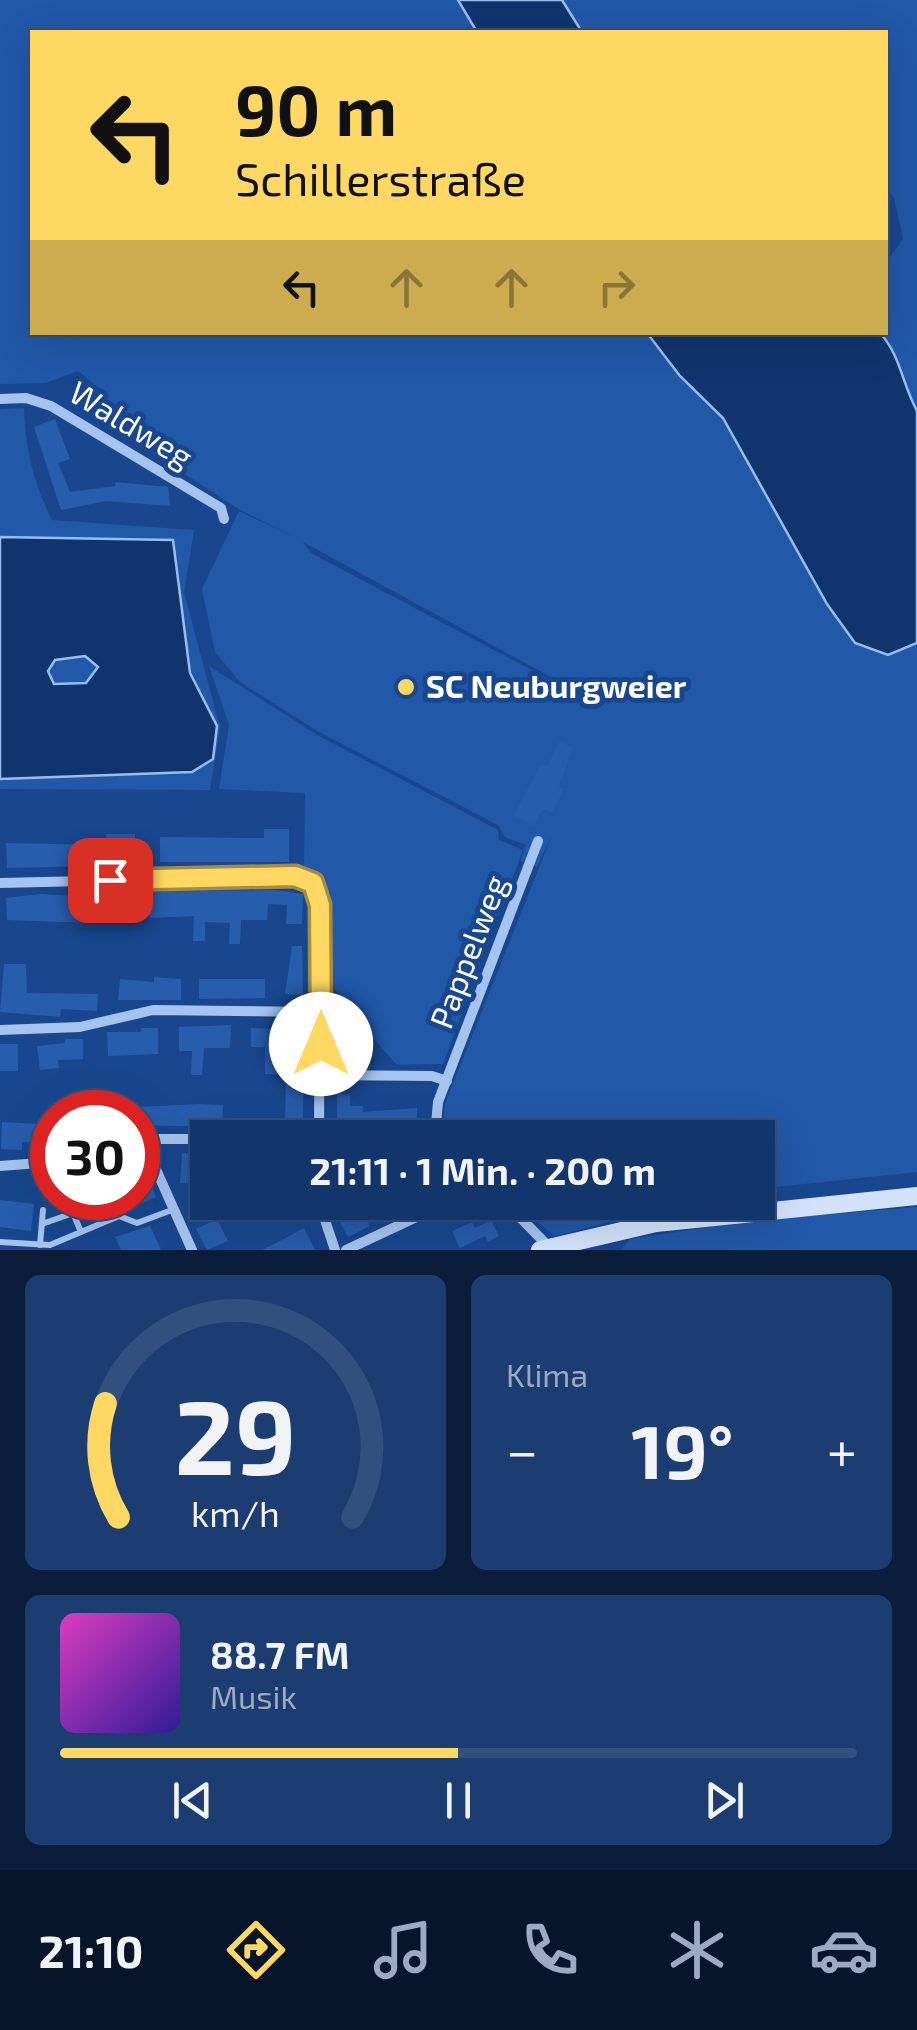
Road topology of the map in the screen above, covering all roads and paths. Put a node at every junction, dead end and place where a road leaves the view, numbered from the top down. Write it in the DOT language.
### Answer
graph roads {
  1 [pos="0,398"];
  2 [pos="224,519"];
  3 [pos="538,841"];
  4 [pos="0,883"];
  5 [pos="321,1012"];
  6 [pos="0,1030"];
  7 [pos="320,1075"];
  8 [pos="447,1081"];
  9 [pos="319,1120"];
  10 [pos="436,1120"];
  11 [pos="160,1138"];
  12 [pos="190,1139"];
  13 [pos="30,1164"];
  14 [pos="0,1166"];
  15 [pos="160,1183"];
  16 [pos="917,1196"];
  17 [pos="172,1210"];
  18 [pos="42,1220"];
  19 [pos="325,1220"];
  20 [pos="410,1220"];
  21 [pos="520,1220"];
  22 [pos="42,1224"];
  23 [pos="81,1232"];
  24 [pos="0,1242"];
  25 [pos="40,1246"];
  26 [pos="544,1249"];
  27 [pos="192,1250"];
  28 [pos="335,1250"];
  29 [pos="346,1250"];
  1 -- 2 [label="street, Waldweg"];
  3 -- 8 [label="street, Pappelweg"];
  4 -- 5 [label="street"];
  5 -- 6 [label="street"];
  5 -- 7 [label="street"];
  7 -- 8 [label="street, Pappelweg"];
  7 -- 9 [label="street"];
  8 -- 10 [label="street, Pappelweg"];
  11 -- 12 [label="street"];
  13 -- 14 [label="street"];
  15 -- 17 [label="street"];
  16 -- 26 [label="main road"];
  17 -- 23 [label="lane"];
  17 -- 27 [label="street"];
  18 -- 22 [label="lane"];
  19 -- 28 [label="street"];
  20 -- 29 [label="street"];
  21 -- 26 [label="street"];
  22 -- 23 [label="lane"];
  22 -- 25 [label="lane"];
  23 -- 25 [label="lane"];
  24 -- 25 [label="lane"];
}
